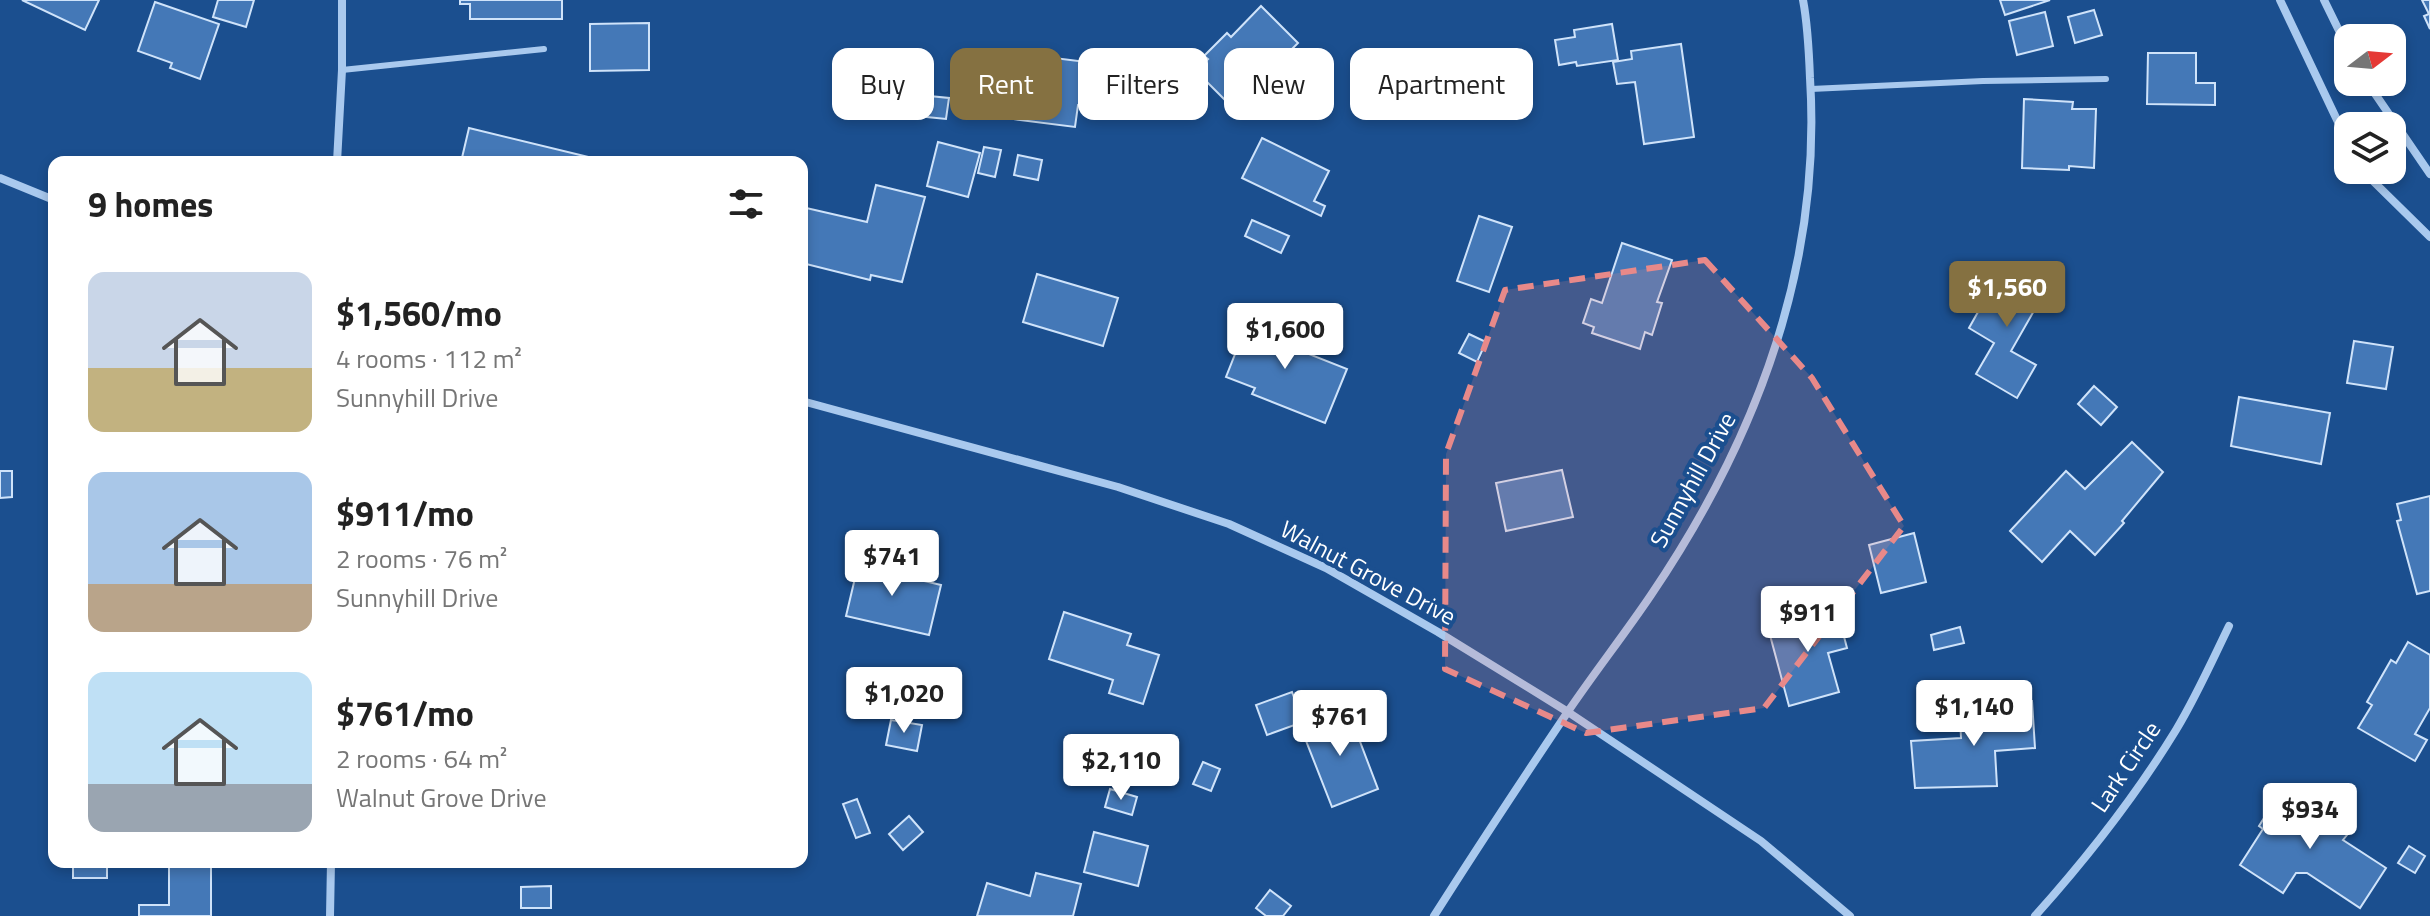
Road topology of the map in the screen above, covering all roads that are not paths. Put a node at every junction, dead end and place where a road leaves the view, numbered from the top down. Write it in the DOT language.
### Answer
graph roads {
  1 [pos="342,0"];
  2 [pos="1803,0"];
  3 [pos="2280,0"];
  4 [pos="2324,0"];
  5 [pos="2336,24"];
  6 [pos="544,49"];
  7 [pos="342,70"];
  8 [pos="2106,79"];
  9 [pos="1811,89"];
  10 [pos="2377,96"];
  11 [pos="2334,114"];
  12 [pos="337,156"];
  13 [pos="2430,174"];
  14 [pos="0,178"];
  15 [pos="2376,184"];
  16 [pos="48,198"];
  17 [pos="2430,237"];
  18 [pos="808,403"];
  19 [pos="2229,626"];
  20 [pos="1568,712"];
  21 [pos="331,868"];
  22 [pos="330,916"];
  23 [pos="1434,916"];
  24 [pos="1850,916"];
  25 [pos="2035,916"];
  1 -- 7 [label="street"];
  2 -- 9 [label="street, Sunnyhill Drive"];
  3 -- 11 [label="street"];
  4 -- 5 [label="street"];
  6 -- 7 [label="lane"];
  7 -- 12 [label="street"];
  8 -- 9 [label="lane"];
  9 -- 20 [label="street, Sunnyhill Drive"];
  10 -- 13 [label="street"];
  14 -- 16 [label="street"];
  15 -- 17 [label="street"];
  18 -- 20 [label="street, Walnut Grove Drive"];
  19 -- 25 [label="street, Lark Circle"];
  20 -- 23 [label="street, Sunnyhill Drive"];
  20 -- 24 [label="street, Walnut Grove Drive"];
  21 -- 22 [label="street"];
}
